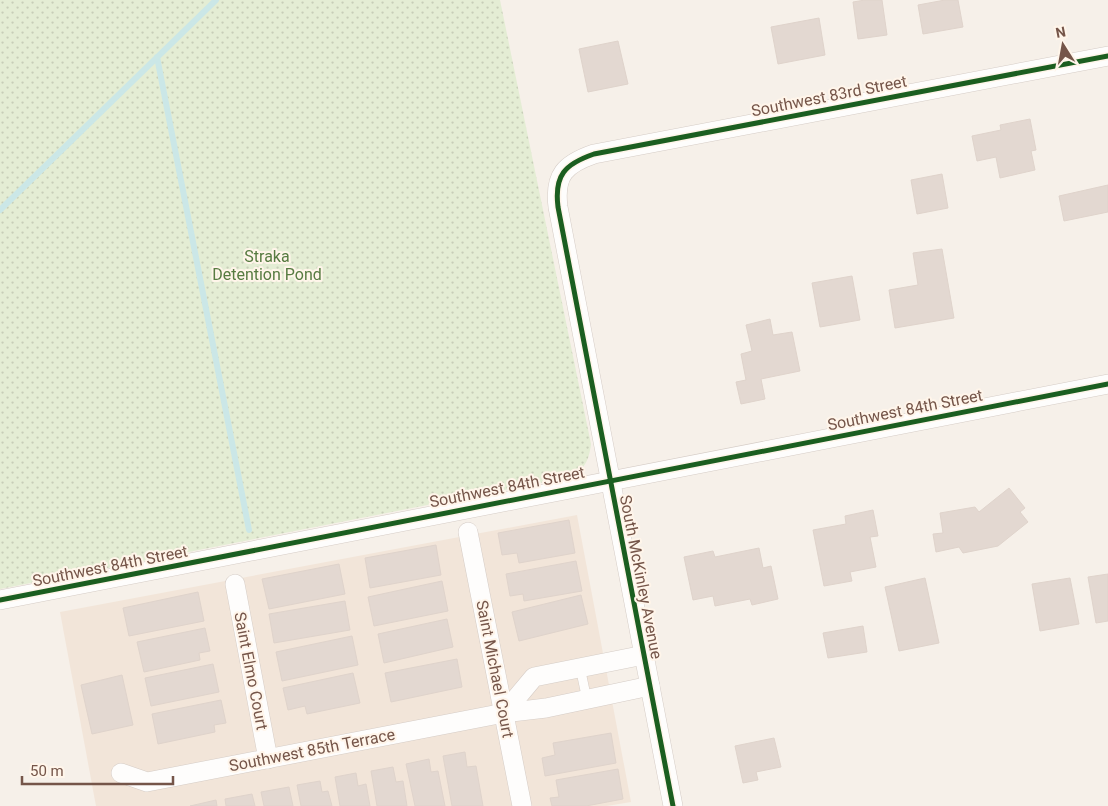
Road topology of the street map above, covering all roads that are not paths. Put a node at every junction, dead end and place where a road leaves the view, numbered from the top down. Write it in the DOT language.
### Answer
graph roads {
  1 [pos="1108,56"];
  2 [pos="561,175"];
  3 [pos="1108,384"];
  4 [pos="609,480"];
  5 [pos="468,532"];
  6 [pos="235,584"];
  7 [pos="0,600"];
  8 [pos="644,655"];
  9 [pos="580,667"];
  10 [pos="650,686"];
  11 [pos="587,700"];
  12 [pos="504,713"];
  13 [pos="268,759"];
  14 [pos="121,773"];
  15 [pos="522,806"];
  16 [pos="673,806"];
  1 -- 2 [label="street, Southwest 83rd Street"];
  2 -- 4 [label="street, South McKinley Avenue"];
  3 -- 4 [label="street, Southwest 84th Street"];
  4 -- 7 [label="street, Southwest 84th Street"];
  4 -- 8 [label="street, South McKinley Avenue"];
  5 -- 12 [label="street, Saint Michael Court"];
  6 -- 13 [label="street, Saint Elmo Court"];
  8 -- 9 [label="street"];
  8 -- 10 [label="street, South McKinley Avenue"];
  9 -- 11 [label="lane"];
  9 -- 12 [label="street"];
  10 -- 11 [label="street, Southwest 85th Terrace"];
  10 -- 16 [label="street, South McKinley Avenue"];
  11 -- 12 [label="street, Southwest 85th Terrace"];
  12 -- 13 [label="street, Southwest 85th Terrace"];
  12 -- 15 [label="street, Saint Michael Court"];
  13 -- 14 [label="street, Southwest 85th Terrace"];
}
